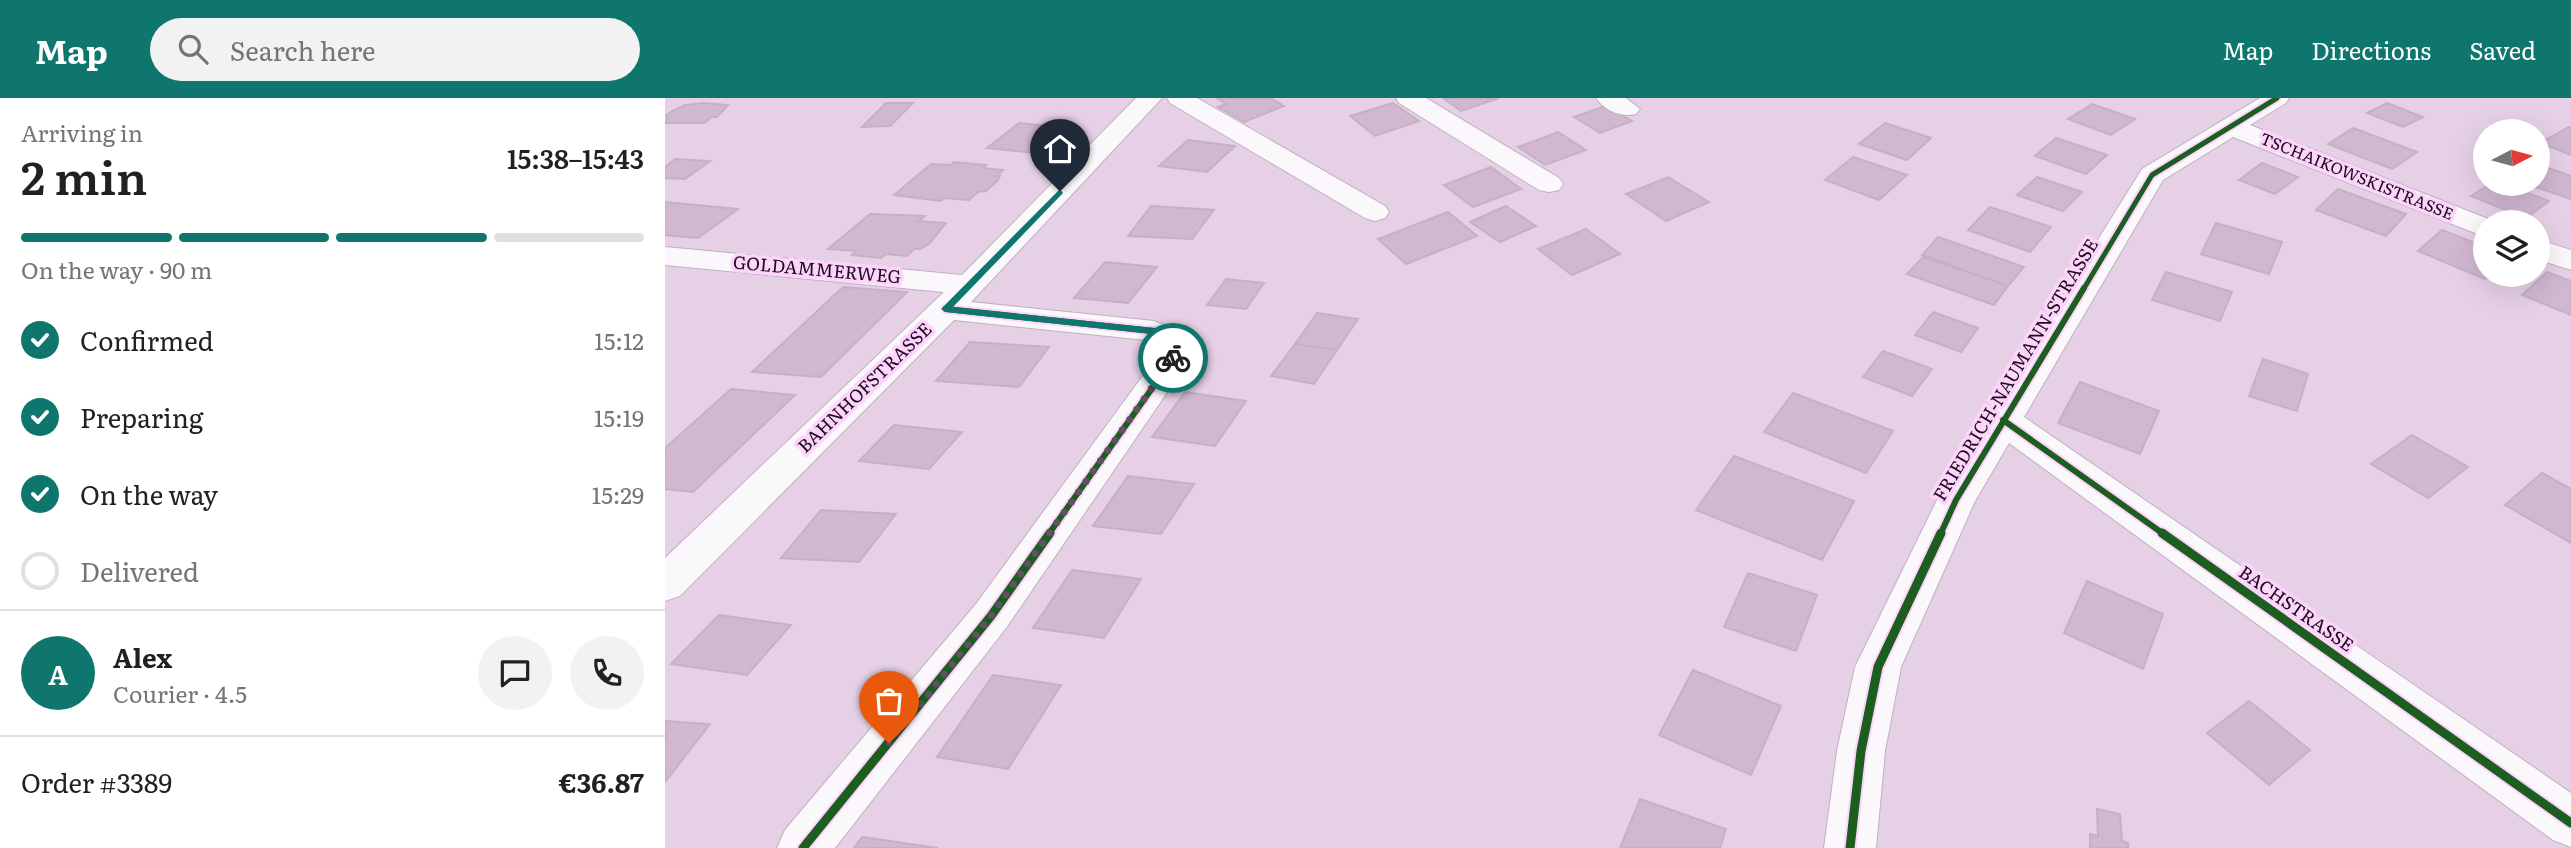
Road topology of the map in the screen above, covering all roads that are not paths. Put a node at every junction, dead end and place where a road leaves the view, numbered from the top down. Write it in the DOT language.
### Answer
graph roads {
  1 [pos="1150,98"];
  2 [pos="1179,98"];
  3 [pos="1408,98"];
  4 [pos="2277,98"];
  5 [pos="2229,126"];
  6 [pos="1549,184"];
  7 [pos="1375,212"];
  8 [pos="2473,222"];
  9 [pos="2550,253"];
  10 [pos="665,256"];
  11 [pos="2571,261"];
  12 [pos="958,297"];
  13 [pos="2003,420"];
  14 [pos="665,584"];
  15 [pos="2571,823"];
  16 [pos="803,848"];
  17 [pos="1850,848"];
  1 -- 12 [label="street, BAHNHOFSTRASSE"];
  2 -- 7 [label="street"];
  3 -- 6 [label="street"];
  4 -- 5 [label="street, FRIEDRICH-NAUMANN-STRASSE"];
  5 -- 8 [label="street, TSCHAIKOWSKISTRASSE"];
  5 -- 13 [label="street, FRIEDRICH-NAUMANN-STRASSE"];
  9 -- 11 [label="street"];
  10 -- 12 [label="street, GOLDAMMERWEG"];
  12 -- 14 [label="street, BAHNHOFSTRASSE"];
  12 -- 16 [label="street, GOLDAMMERWEG"];
  13 -- 15 [label="street, BACHSTRASSE"];
  13 -- 17 [label="street, FRIEDRICH-NAUMANN-STRASSE"];
}
